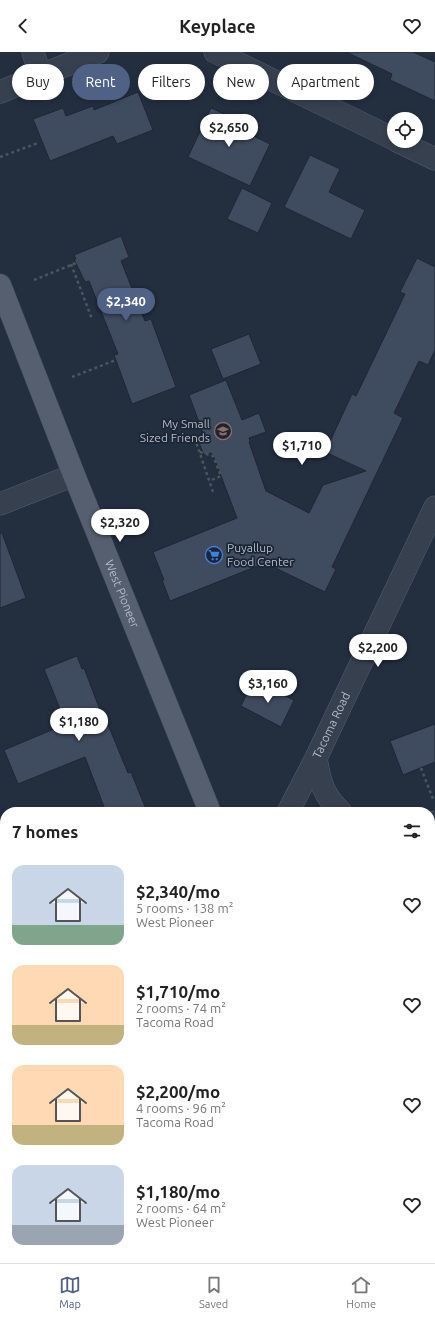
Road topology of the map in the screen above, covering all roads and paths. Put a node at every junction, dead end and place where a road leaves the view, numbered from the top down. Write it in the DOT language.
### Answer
graph roads {
  1 [pos="33,52"];
  2 [pos="98,52"];
  3 [pos="215,52"];
  4 [pos="36,64"];
  5 [pos="64,66"];
  6 [pos="12,87"];
  7 [pos="0,92"];
  8 [pos="387,136"];
  9 [pos="38,143"];
  10 [pos="412,148"];
  11 [pos="0,157"];
  12 [pos="435,159"];
  13 [pos="76,262"];
  14 [pos="71,264"];
  15 [pos="34,280"];
  16 [pos="0,285"];
  17 [pos="92,319"];
  18 [pos="116,360"];
  19 [pos="72,376"];
  20 [pos="199,440"];
  21 [pos="200,452"];
  22 [pos="74,475"];
  23 [pos="209,481"];
  24 [pos="213,492"];
  25 [pos="0,504"];
  26 [pos="435,508"];
  27 [pos="316,758"];
  28 [pos="421,768"];
  29 [pos="435,804"];
  30 [pos="208,807"];
  31 [pos="291,807"];
  32 [pos="337,807"];
  1 -- 4 [label="street"];
  2 -- 5 [label="street"];
  3 -- 8 [label="street"];
  6 -- 7 [label="street"];
  9 -- 11 [label="path"];
  10 -- 12 [label="street"];
  13 -- 14 [label="path"];
  14 -- 15 [label="path"];
  14 -- 17 [label="path"];
  16 -- 22 [label="main road, West Pioneer"];
  18 -- 19 [label="path"];
  20 -- 21 [label="path"];
  21 -- 23 [label="path"];
  21 -- 23 [label="path"];
  22 -- 25 [label="street"];
  22 -- 30 [label="main road, West Pioneer"];
  23 -- 24 [label="path"];
  26 -- 27 [label="street, Tacoma Road"];
  27 -- 31 [label="street, Tacoma Road"];
  27 -- 32 [label="street"];
  28 -- 29 [label="path"];
}
